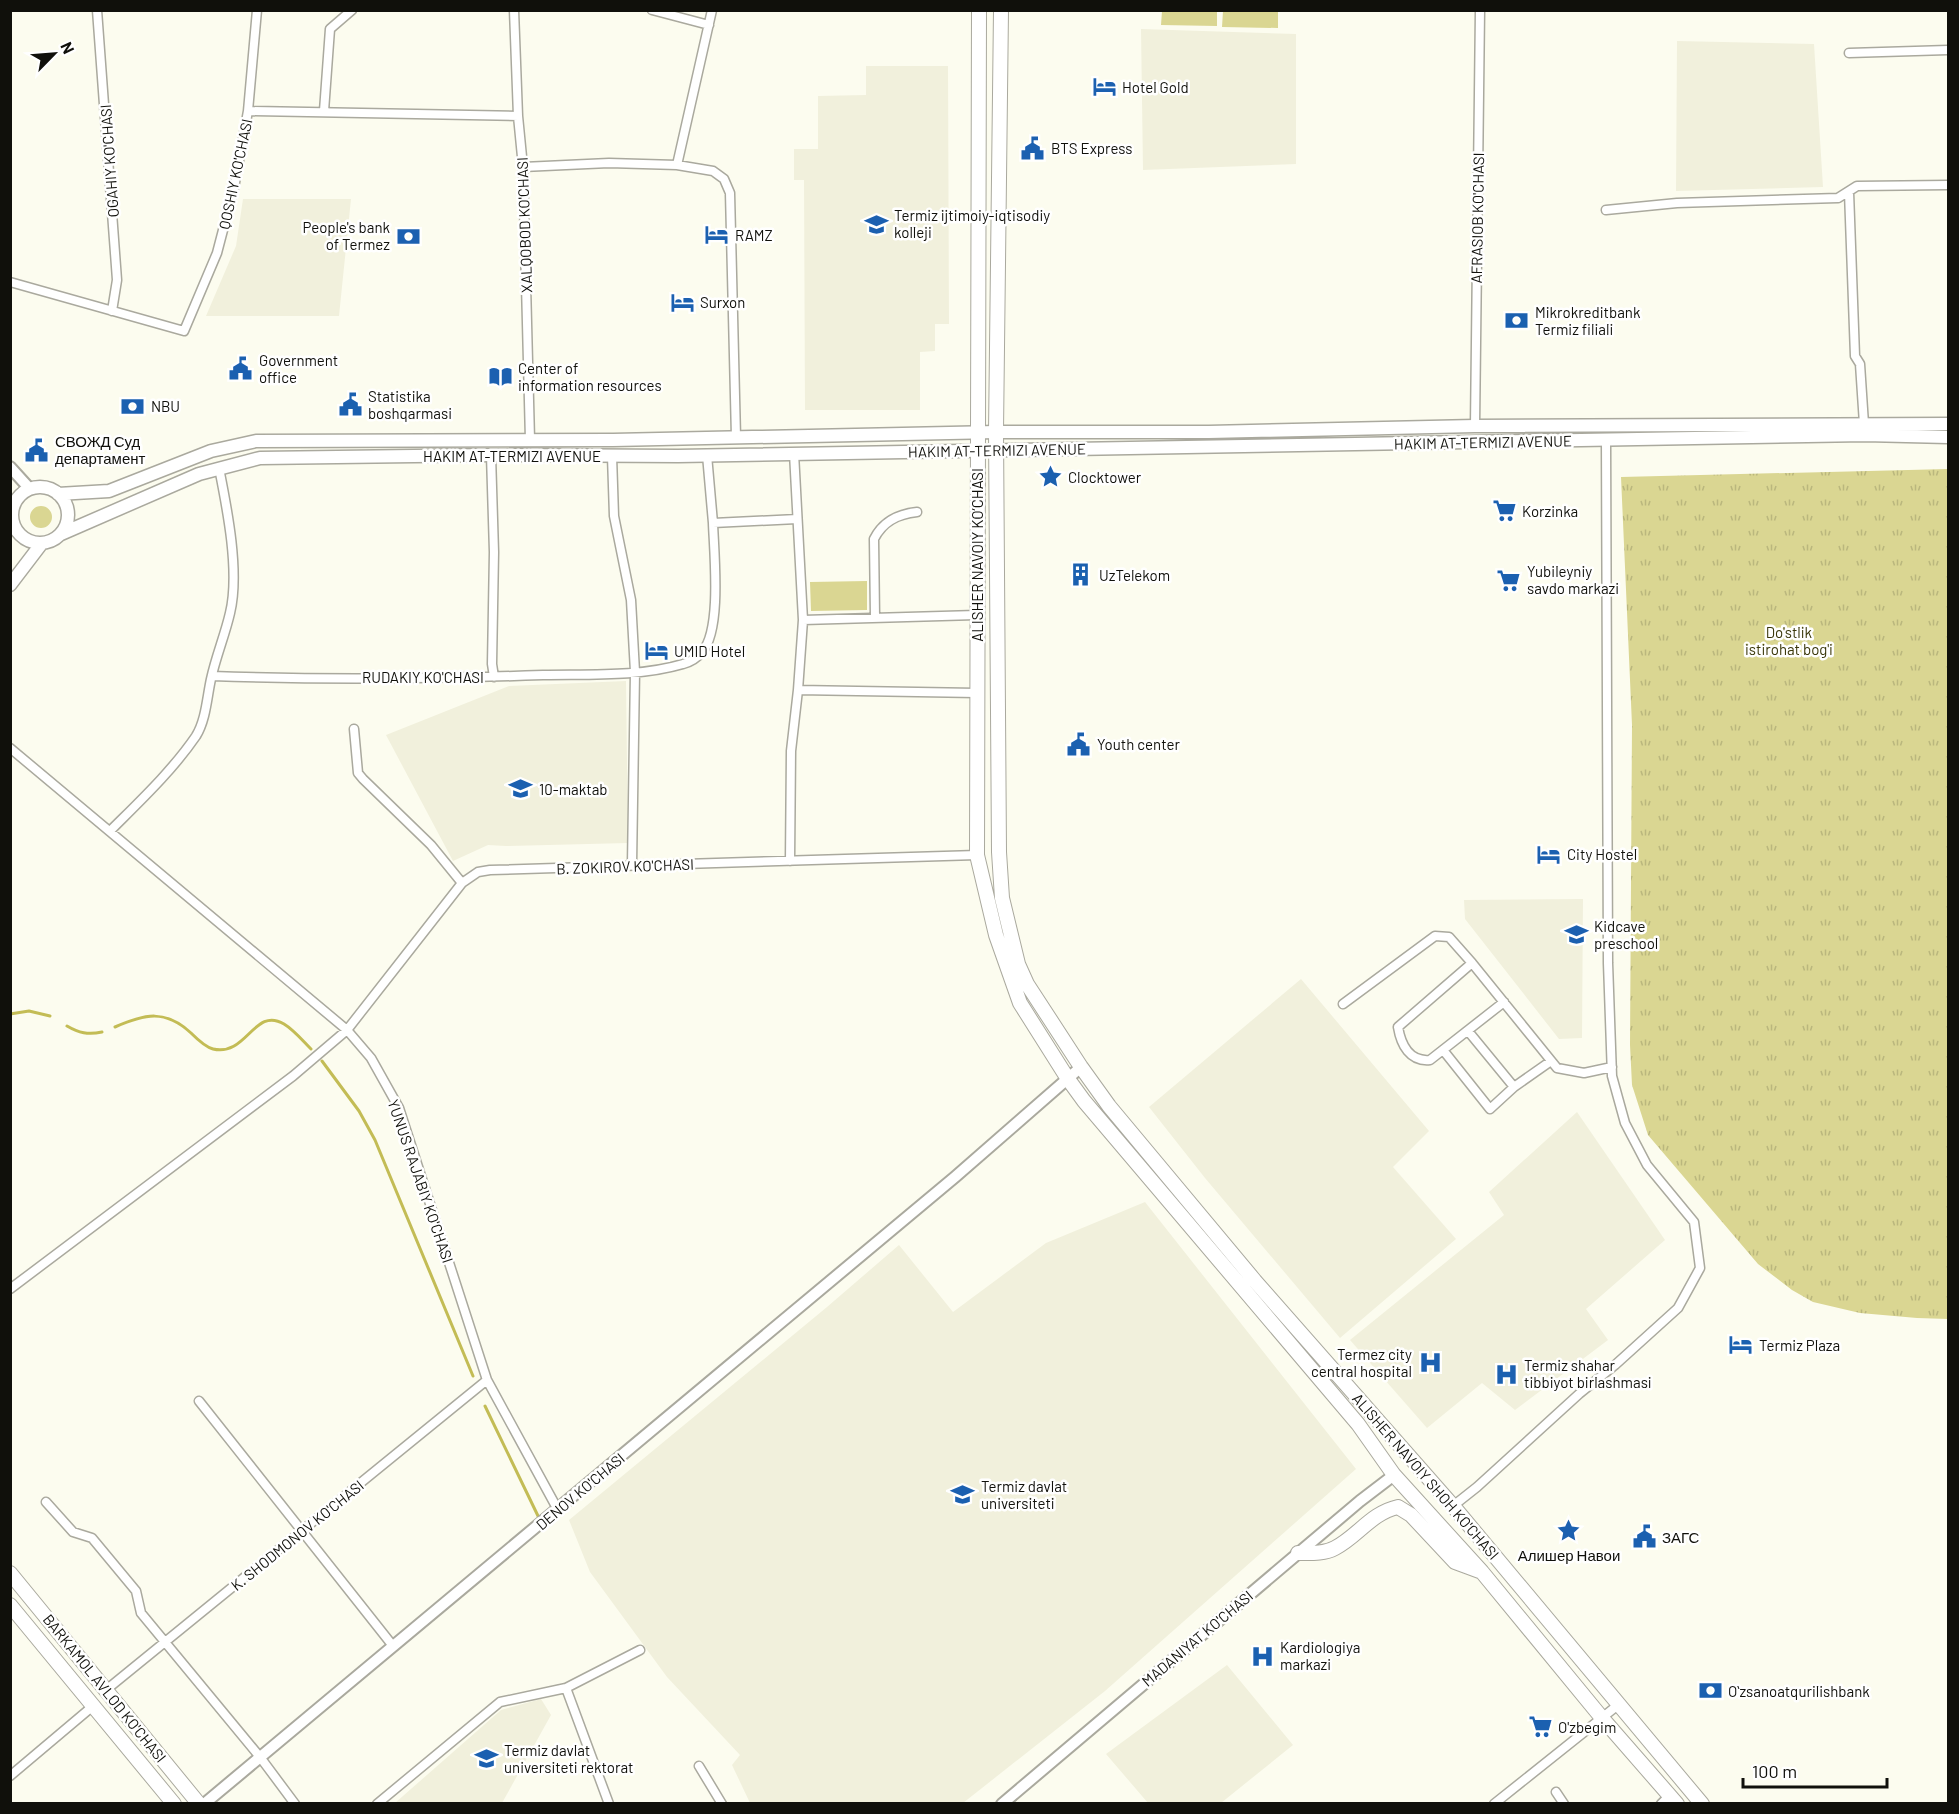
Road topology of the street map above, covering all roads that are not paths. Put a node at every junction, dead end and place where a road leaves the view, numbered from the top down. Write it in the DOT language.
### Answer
graph roads {
  1 [pos="98,10"];
  2 [pos="257,10"];
  3 [pos="352,10"];
  4 [pos="514,10"];
  5 [pos="652,10"];
  6 [pos="712,10"];
  7 [pos="979,10"];
  8 [pos="1001,10"];
  9 [pos="1480,10"];
  10 [pos="709,25"];
  11 [pos="1948,50"];
  12 [pos="1849,53"];
  13 [pos="249,111"];
  14 [pos="324,111"];
  15 [pos="518,116"];
  16 [pos="979,157"];
  17 [pos="1000,157"];
  18 [pos="676,165"];
  19 [pos="523,167"];
  20 [pos="1948,185"];
  21 [pos="1849,192"];
  22 [pos="1606,210"];
  23 [pos="10,282"];
  24 [pos="112,311"];
  25 [pos="1864,424"];
  26 [pos="1948,424"];
  27 [pos="1475,426"];
  28 [pos="996,432"];
  29 [pos="977,433"];
  30 [pos="736,437"];
  31 [pos="1948,437"];
  32 [pos="530,440"];
  33 [pos="1605,440"];
  34 [pos="978,450"];
  35 [pos="997,450"];
  36 [pos="794,453"];
  37 [pos="491,455"];
  38 [pos="707,455"];
  39 [pos="612,456"];
  40 [pos="10,467"];
  41 [pos="219,468"];
  42 [pos="30,489"];
  43 [pos="58,494"];
  44 [pos="917,512"];
  45 [pos="11,519"];
  46 [pos="797,519"];
  47 [pos="713,523"];
  48 [pos="61,534"];
  49 [pos="42,543"];
  50 [pos="10,585"];
  51 [pos="976,615"];
  52 [pos="875,617"];
  53 [pos="803,620"];
  54 [pos="635,672"];
  55 [pos="212,676"];
  56 [pos="494,677"];
  57 [pos="798,690"];
  58 [pos="977,693"];
  59 [pos="354,729"];
  60 [pos="10,748"];
  61 [pos="110,831"];
  62 [pos="977,855"];
  63 [pos="790,861"];
  64 [pos="632,865"];
  65 [pos="462,883"];
  66 [pos="1472,963"];
  67 [pos="1504,1002"];
  68 [pos="1343,1004"];
  69 [pos="347,1030"];
  70 [pos="1468,1031"];
  71 [pos="1443,1050"];
  72 [pos="1551,1060"];
  73 [pos="1081,1067"];
  74 [pos="1612,1067"];
  75 [pos="1068,1079"];
  76 [pos="1514,1088"];
  77 [pos="10,1289"];
  78 [pos="487,1380"];
  79 [pos="199,1401"];
  80 [pos="1411,1458"];
  81 [pos="1393,1474"];
  82 [pos="46,1502"];
  83 [pos="1453,1506"];
  84 [pos="558,1510"];
  85 [pos="1438,1521"];
  86 [pos="301,1532"];
  87 [pos="1298,1553"];
  88 [pos="1482,1572"];
  89 [pos="10,1573"];
  90 [pos="10,1605"];
  91 [pos="164,1643"];
  92 [pos="393,1646"];
  93 [pos="640,1650"];
  94 [pos="566,1688"];
  95 [pos="106,1690"];
  96 [pos="1618,1705"];
  97 [pos="93,1706"];
  98 [pos="1602,1718"];
  99 [pos="260,1757"];
  100 [pos="699,1766"];
  101 [pos="10,1776"];
  102 [pos="1556,1792"];
  103 [pos="1669,1801"];
  104 [pos="174,1803"];
  105 [pos="199,1803"];
  106 [pos="204,1803"];
  107 [pos="295,1803"];
  108 [pos="377,1803"];
  109 [pos="609,1803"];
  110 [pos="722,1803"];
  111 [pos="1002,1803"];
  112 [pos="1494,1803"];
  113 [pos="1564,1803"];
  114 [pos="1702,1803"];
  1 -- 24 [label="street, OGAHIY KO'CHASI"];
  2 -- 13 [label="street, QOSHIY KO'CHASI"];
  3 -- 14 [label="street"];
  4 -- 15 [label="street, XALQOBOD KO'CHASI"];
  5 -- 10 [label="street"];
  6 -- 10 [label="street"];
  7 -- 16 [label="main road, ALISHER NAVOIY KO’CHASI"];
  8 -- 17 [label="main road, ALISHER NAVOIY KO’CHASI"];
  9 -- 27 [label="street, AFRASIOB KO'CHASI"];
  10 -- 18 [label="street"];
  11 -- 12 [label="street"];
  13 -- 14 [label="street"];
  13 -- 24 [label="street, QOSHIY KO'CHASI"];
  14 -- 15 [label="street"];
  15 -- 19 [label="street, XALQOBOD KO'CHASI"];
  16 -- 17 [label="main road"];
  16 -- 29 [label="main road, ALISHER NAVOIY KO’CHASI"];
  17 -- 28 [label="main road, ALISHER NAVOIY KO’CHASI"];
  18 -- 19 [label="street"];
  18 -- 30 [label="street"];
  19 -- 32 [label="street, XALQOBOD KO'CHASI"];
  20 -- 21 [label="street"];
  21 -- 22 [label="street"];
  21 -- 25 [label="street"];
  23 -- 24 [label="street"];
  25 -- 26 [label="main road, HAKIM AT-TERMIZI AVENUE"];
  25 -- 27 [label="main road, HAKIM AT-TERMIZI AVENUE"];
  27 -- 28 [label="main road, HAKIM AT-TERMIZI AVENUE"];
  28 -- 29 [label="main road, HAKIM AT-TERMIZI AVENUE"];
  28 -- 35 [label="main road, ALISHER NAVOIY KO’CHASI"];
  29 -- 30 [label="main road, HAKIM AT-TERMIZI AVENUE"];
  29 -- 34 [label="main road, ALISHER NAVOIY KO’CHASI"];
  30 -- 32 [label="main road, HAKIM AT-TERMIZI AVENUE"];
  31 -- 33 [label="main road, HAKIM AT-TERMIZI AVENUE"];
  32 -- 43 [label="main road, HAKIM AT-TERMIZI AVENUE"];
  33 -- 35 [label="main road, HAKIM AT-TERMIZI AVENUE"];
  33 -- 74 [label="street"];
  34 -- 35 [label="main road, HAKIM AT-TERMIZI AVENUE"];
  34 -- 36 [label="main road, HAKIM AT-TERMIZI AVENUE"];
  34 -- 51 [label="main road, ALISHER NAVOIY KO’CHASI"];
  35 -- 73 [label="main road, ALISHER NAVOIY KO’CHASI"];
  36 -- 38 [label="main road, HAKIM AT-TERMIZI AVENUE"];
  36 -- 46 [label="street"];
  37 -- 39 [label="main road, HAKIM AT-TERMIZI AVENUE"];
  37 -- 41 [label="main road, HAKIM AT-TERMIZI AVENUE"];
  37 -- 56 [label="street"];
  38 -- 39 [label="main road, HAKIM AT-TERMIZI AVENUE"];
  38 -- 47 [label="street, RUDAKIY KO'CHASI"];
  39 -- 54 [label="street"];
  40 -- 42 [label="street"];
  41 -- 48 [label="main road, HAKIM AT-TERMIZI AVENUE"];
  41 -- 55 [label="street"];
  42 -- 43 [label="main road"];
  42 -- 45 [label="main road"];
  43 -- 48 [label="main road"];
  44 -- 52 [label="street"];
  45 -- 49 [label="main road"];
  46 -- 47 [label="street"];
  46 -- 53 [label="street"];
  47 -- 54 [label="street, RUDAKIY KO'CHASI"];
  48 -- 49 [label="main road"];
  49 -- 50 [label="main road"];
  51 -- 52 [label="street"];
  51 -- 58 [label="main road, ALISHER NAVOIY KO’CHASI"];
  52 -- 53 [label="street"];
  53 -- 57 [label="street"];
  54 -- 56 [label="street, RUDAKIY KO'CHASI"];
  54 -- 64 [label="street"];
  55 -- 56 [label="street, RUDAKIY KO'CHASI"];
  55 -- 61 [label="street"];
  57 -- 58 [label="street"];
  57 -- 63 [label="street"];
  58 -- 62 [label="main road, ALISHER NAVOIY KO’CHASI"];
  59 -- 65 [label="street"];
  60 -- 61 [label="street, YUNUS RAJABIY KO'CHASI"];
  61 -- 69 [label="street, YUNUS RAJABIY KO'CHASI"];
  62 -- 63 [label="street, B. ZOKIROV KO'CHASI"];
  62 -- 75 [label="main road, ALISHER NAVOIY KO’CHASI"];
  63 -- 64 [label="street, B. ZOKIROV KO'CHASI"];
  64 -- 65 [label="street, B. ZOKIROV KO'CHASI"];
  65 -- 69 [label="street, B. ZOKIROV KO'CHASI"];
  66 -- 67 [label="street"];
  66 -- 68 [label="street"];
  66 -- 71 [label="street"];
  67 -- 70 [label="street"];
  67 -- 72 [label="street"];
  69 -- 77 [label="street, B. ZOKIROV KO'CHASI"];
  69 -- 78 [label="street, YUNUS RAJABIY KO'CHASI"];
  70 -- 71 [label="street"];
  70 -- 76 [label="street"];
  71 -- 76 [label="street"];
  72 -- 74 [label="street"];
  72 -- 76 [label="street"];
  73 -- 75 [label="street, DENOV KO'CHASI"];
  73 -- 80 [label="main road, ALISHER NAVOIY SHOH KO'CHASI"];
  74 -- 83 [label="street"];
  75 -- 81 [label="main road, ALISHER NAVOIY SHOH KO'CHASI"];
  75 -- 84 [label="street, DENOV KO'CHASI"];
  78 -- 84 [label="street, YUNUS RAJABIY KO'CHASI"];
  78 -- 86 [label="street, K. SHODMONOV KO'CHASI"];
  79 -- 86 [label="street"];
  80 -- 81 [label="main road"];
  80 -- 83 [label="main road, ALISHER NAVOIY SHOH KO'CHASI"];
  81 -- 85 [label="main road, ALISHER NAVOIY SHOH KO'CHASI"];
  81 -- 87 [label="street, MADANIYAT KO'CHASI"];
  82 -- 91 [label="street"];
  83 -- 85 [label="main road"];
  83 -- 96 [label="main road, ALISHER NAVOIY SHOH KO'CHASI"];
  84 -- 92 [label="street, DENOV KO'CHASI"];
  85 -- 88 [label="main road, ALISHER NAVOIY SHOH KO'CHASI"];
  86 -- 91 [label="street, K. SHODMONOV KO'CHASI"];
  86 -- 92 [label="street"];
  87 -- 88 [label="main road"];
  87 -- 111 [label="street, MADANIYAT KO'CHASI"];
  88 -- 98 [label="main road, ALISHER NAVOIY SHOH KO'CHASI"];
  89 -- 95 [label="main road, BARKAMOL AVLOD KO'CHASI"];
  90 -- 97 [label="main road, BARKAMOL AVLOD KO'CHASI"];
  91 -- 95 [label="street, K. SHODMONOV KO'CHASI"];
  91 -- 99 [label="street"];
  92 -- 99 [label="street, DENOV KO'CHASI"];
  93 -- 94 [label="street"];
  94 -- 108 [label="street"];
  94 -- 109 [label="street"];
  95 -- 105 [label="main road, BARKAMOL AVLOD KO'CHASI"];
  96 -- 98 [label="street"];
  96 -- 114 [label="main road, ALISHER NAVOIY SHOH KO'CHASI"];
  97 -- 101 [label="street"];
  97 -- 104 [label="main road, BARKAMOL AVLOD KO'CHASI"];
  98 -- 103 [label="main road, ALISHER NAVOIY SHOH KO'CHASI"];
  98 -- 112 [label="street"];
  99 -- 106 [label="street, DENOV KO'CHASI"];
  99 -- 107 [label="street"];
  100 -- 110 [label="street"];
  102 -- 113 [label="street"];
}
